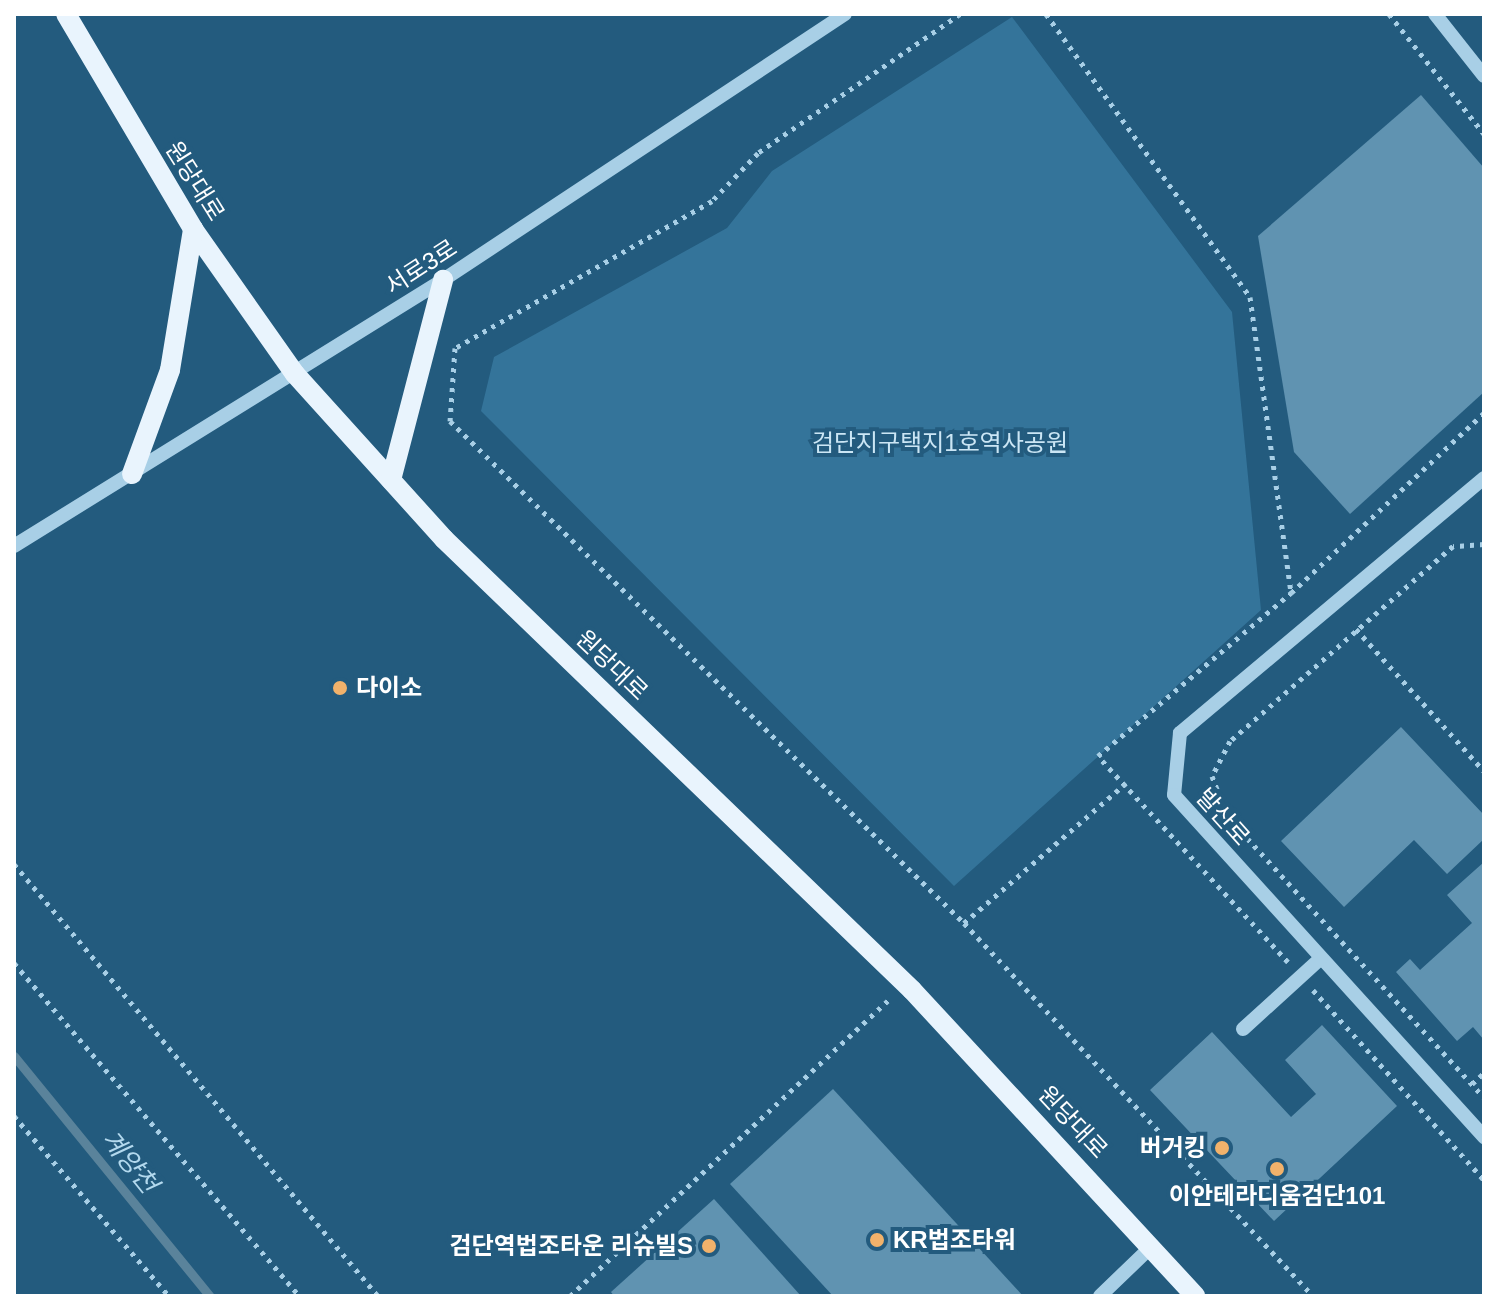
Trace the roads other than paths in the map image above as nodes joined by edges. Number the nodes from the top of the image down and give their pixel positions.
1 (66, 14) edge
2 (845, 14) edge
3 (1435, 14) edge
4 (1484, 76) edge
5 (193, 229) junction
6 (443, 280) junction
7 (295, 374) junction
8 (132, 474) junction
9 (1484, 478) edge
10 (391, 480) junction
11 (14, 546) edge
12 (1321, 958) junction
13 (1243, 1029) dead end
14 (1484, 1137) edge
15 (1151, 1247) junction
16 (1100, 1296) edge
17 (1195, 1296) edge

1 - 5 main road, 원당대로
2 - 6 street, 서로3로
3 - 4 street
5 - 7 main road, 원당대로
5 - 8 main road
6 - 7 street, 서로3로
6 - 10 main road
7 - 8 street, 서로3로
7 - 10 main road, 원당대로
8 - 11 street, 서로3로
9 - 12 street, 발산로
10 - 15 main road, 원당대로
12 - 13 street
12 - 14 street, 발산로
15 - 16 street
15 - 17 main road, 원당대로

